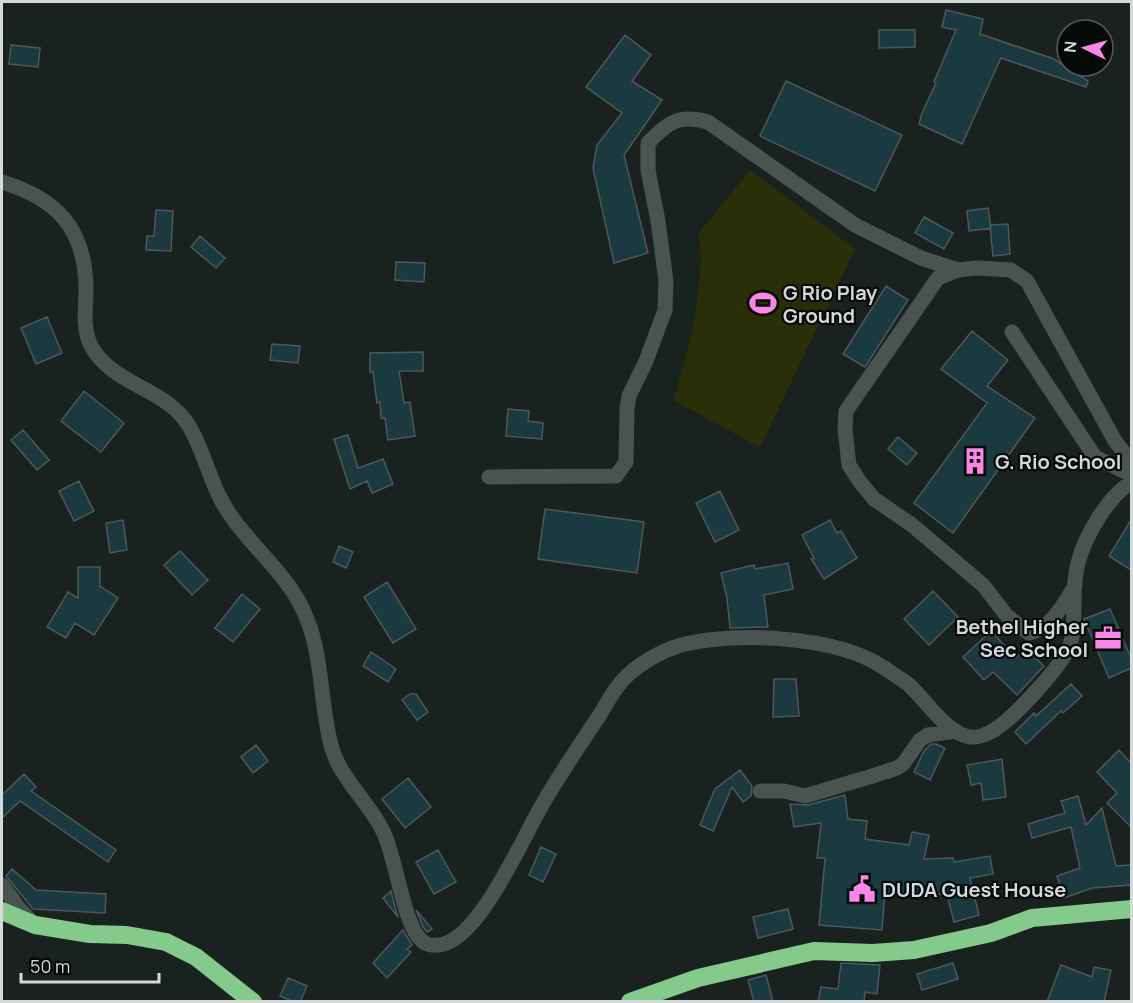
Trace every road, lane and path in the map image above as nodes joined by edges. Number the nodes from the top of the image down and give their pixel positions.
1 (2, 182) edge
2 (958, 270) junction
3 (1012, 332) dead end
4 (1131, 463) edge
5 (1131, 475) edge
6 (489, 477) dead end
7 (1131, 482) edge
8 (1075, 585) junction
9 (956, 731) junction
10 (760, 792) dead end
11 (2, 885) edge
12 (1131, 909) edge
13 (2, 911) edge
14 (35, 925) junction
15 (253, 1002) edge
16 (630, 1002) edge

1 - 9 street
2 - 4 street
2 - 6 street
2 - 8 street
3 - 5 street
7 - 8 street
8 - 9 street
9 - 10 street
11 - 14 street
12 - 16 highway
13 - 14 highway
14 - 15 highway

